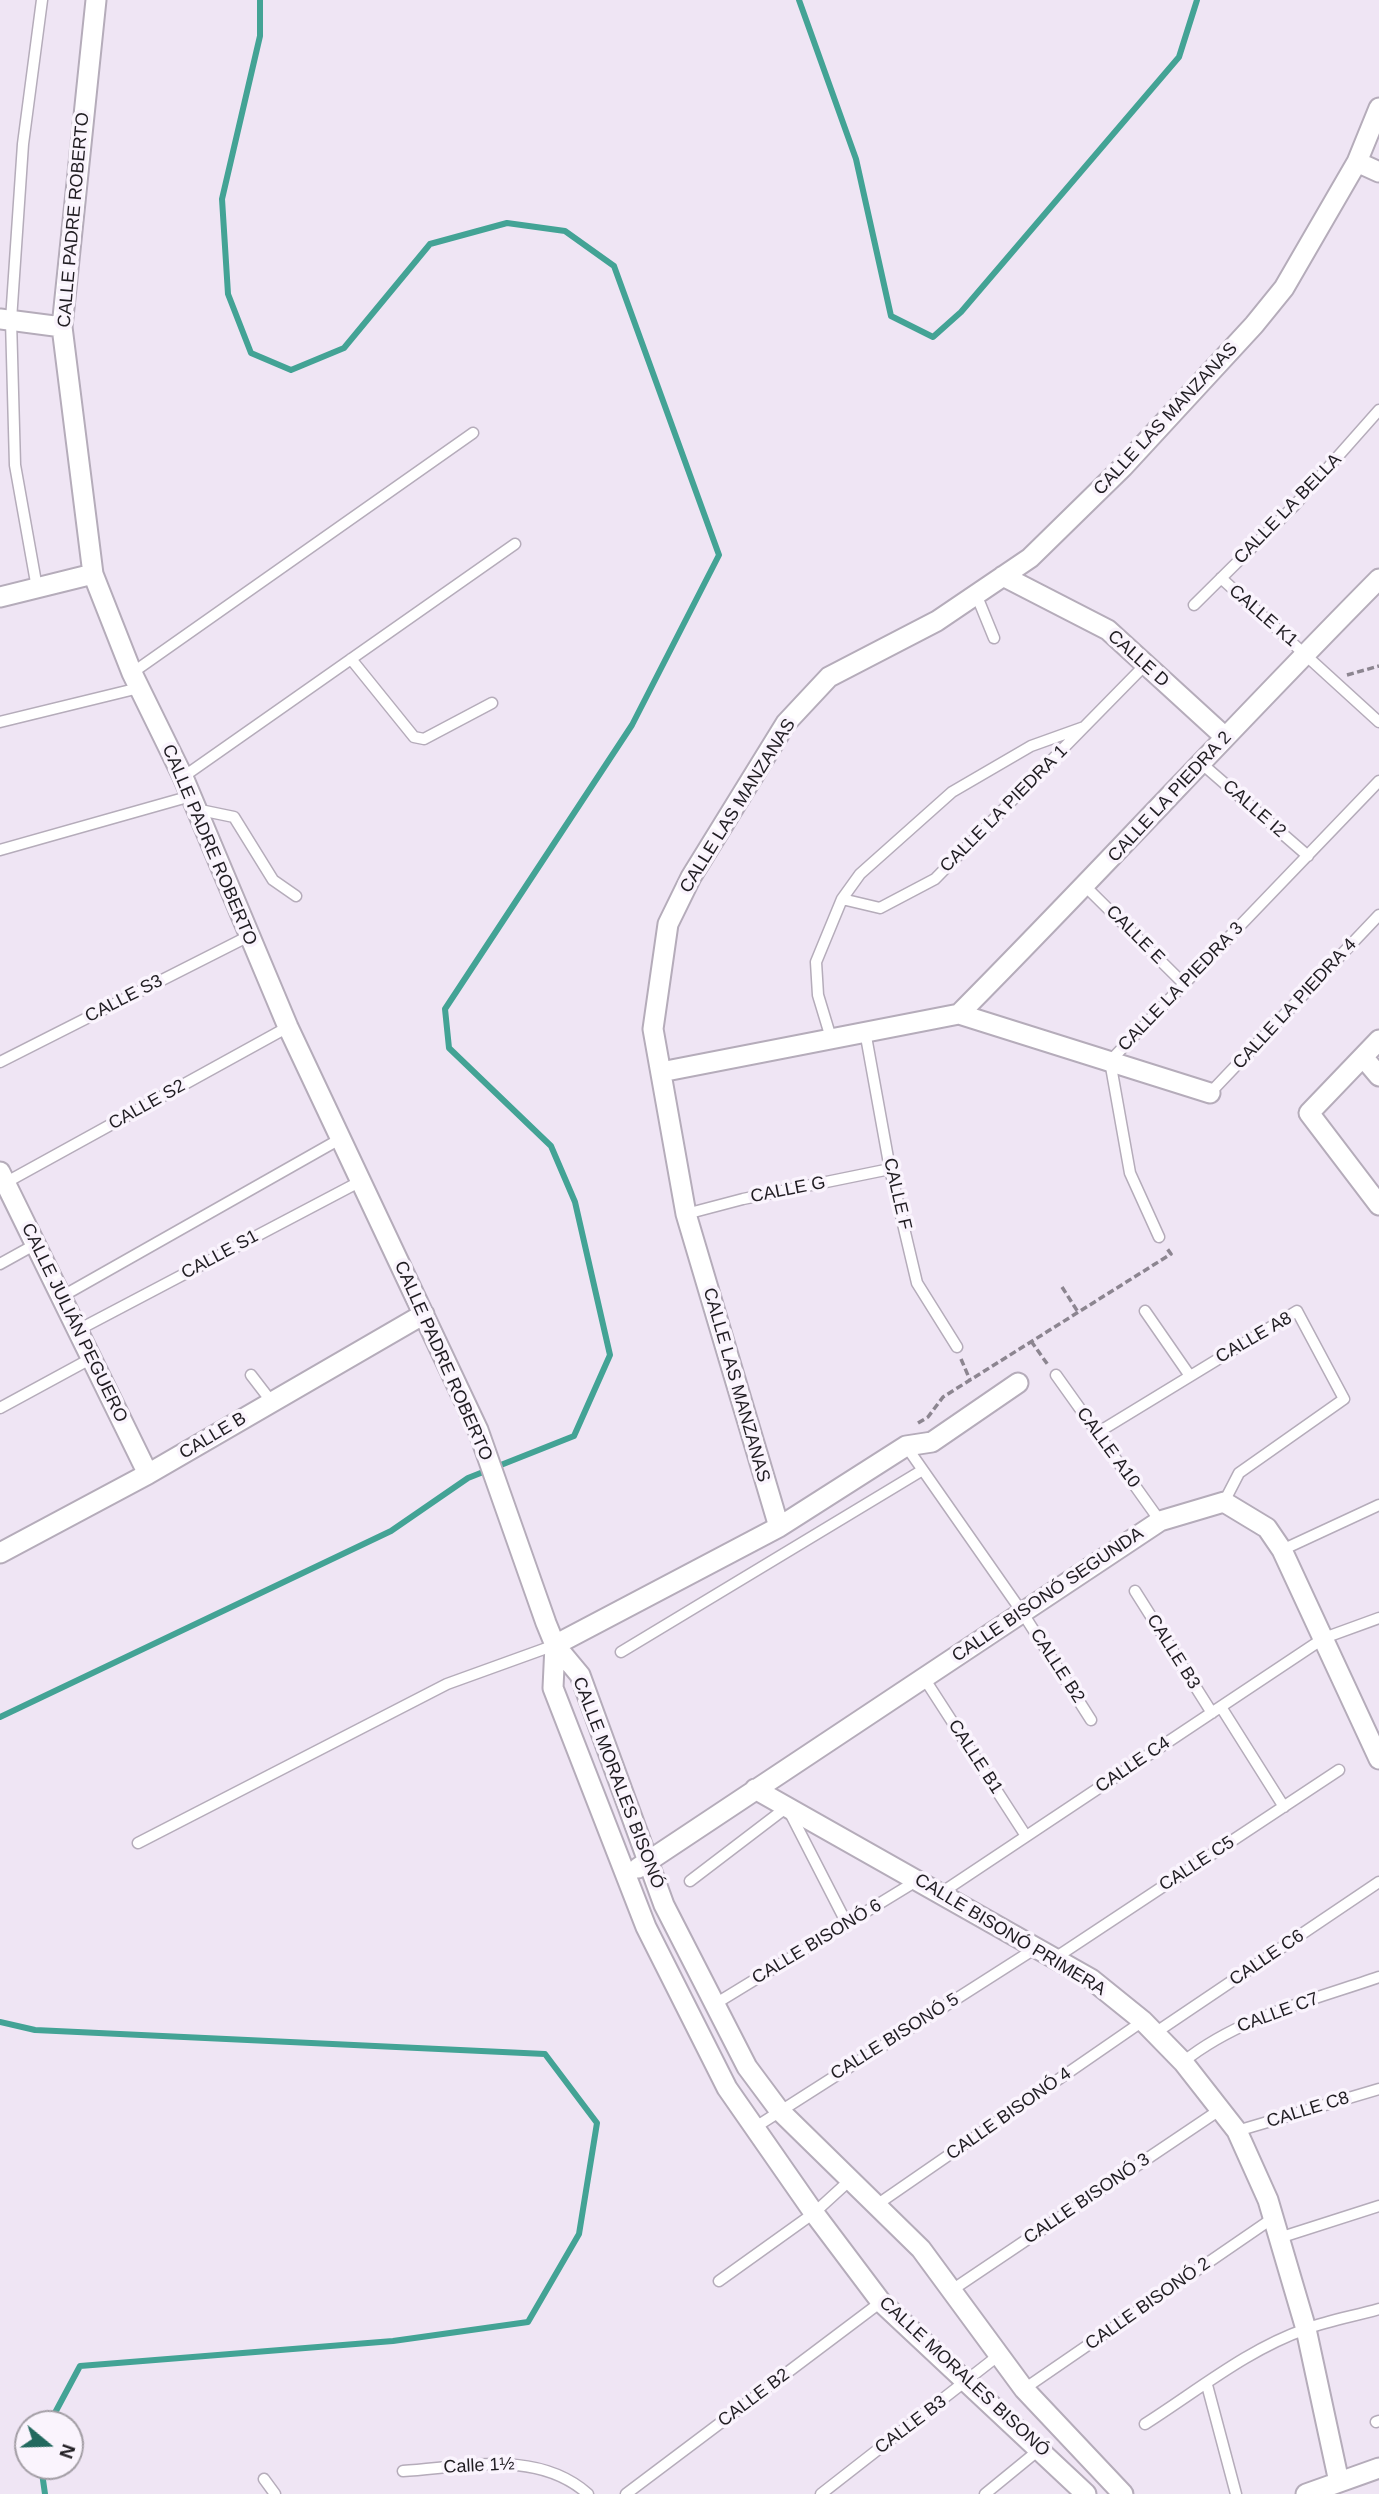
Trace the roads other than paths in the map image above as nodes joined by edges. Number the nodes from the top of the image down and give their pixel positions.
1 (43, 0) edge
2 (96, 0) edge
3 (1379, 108) edge
4 (1357, 162) junction
5 (1379, 173) edge
6 (6, 319) edge
7 (62, 327) junction
8 (1379, 410) edge
9 (473, 433) dead end
10 (515, 544) dead end
11 (93, 574) junction
12 (1003, 576) junction
13 (1221, 578) junction
14 (1379, 579) edge
15 (37, 588) junction
16 (976, 594) junction
17 (0, 597) edge
18 (1194, 605) dead end
19 (994, 638) dead end
20 (1306, 653) junction
21 (351, 659) junction
22 (1145, 665) junction
23 (135, 680) junction
24 (492, 703) dead end
25 (0, 722) edge
26 (1379, 722) edge
27 (1084, 727) junction
28 (1226, 737) junction
29 (1201, 763) junction
30 (183, 777) junction
31 (1379, 781) edge
32 (195, 805) junction
33 (0, 850) edge
34 (1308, 856) junction
35 (1086, 887) junction
36 (296, 895) dead end
37 (842, 900) junction
38 (1379, 915) edge
39 (248, 936) junction
40 (1185, 984) junction
41 (959, 1014) junction
42 (288, 1027) junction
43 (865, 1031) junction
44 (831, 1038) junction
45 (1379, 1040) edge
46 (1363, 1056) junction
47 (1111, 1061) junction
48 (0, 1062) edge
49 (661, 1072) junction
50 (1379, 1076) edge
51 (1210, 1093) joint
52 (340, 1139) junction
53 (891, 1169) junction
54 (3, 1178) edge
55 (361, 1181) junction
56 (1379, 1205) edge
57 (686, 1214) junction
58 (1159, 1237) road end
59 (36, 1244) junction
60 (0, 1264) edge
61 (61, 1297) junction
62 (1145, 1311) dead end
63 (424, 1314) junction
64 (79, 1330) junction
65 (957, 1347) road end
66 (92, 1358) junction
67 (251, 1375) dead end
68 (1056, 1375) road end
69 (1190, 1376) junction
70 (1018, 1383) dead end
71 (271, 1401) junction
72 (0, 1408) edge
73 (1097, 1433) junction
74 (907, 1438) junction
75 (921, 1471) junction
76 (148, 1474) junction
77 (1224, 1502) junction
78 (1379, 1505) edge
79 (1160, 1521) junction
80 (779, 1527) junction
81 (1282, 1550) junction
82 (0, 1553) edge
83 (1135, 1591) dead end
84 (1022, 1612) junction
85 (1379, 1618) edge
86 (1324, 1638) junction
87 (555, 1645) junction
88 (621, 1651) dead end
89 (923, 1678) junction
90 (1216, 1710) junction
91 (1091, 1720) dead end
92 (1378, 1753) edge
93 (1339, 1770) dead end
94 (755, 1789) junction
95 (787, 1807) junction
96 (1284, 1807) junction
97 (1026, 1836) junction
98 (138, 1843) dead end
99 (646, 1862) junction
100 (626, 1877) junction
101 (919, 1880) junction
102 (690, 1881) dead end
103 (1379, 1882) edge
104 (941, 1892) junction
105 (847, 1924) junction
106 (1037, 1948) junction
107 (1054, 1958) junction
108 (1379, 1977) edge
109 (715, 2004) junction
110 (1149, 2027) junction
111 (1184, 2062) junction
112 (1379, 2089) edge
113 (1222, 2109) junction
114 (779, 2110) junction
115 (754, 2128) junction
116 (1237, 2131) junction
117 (849, 2181) junction
118 (875, 2206) junction
119 (1379, 2206) edge
120 (814, 2213) junction
121 (1273, 2218) junction
122 (1279, 2238) junction
123 (719, 2281) dead end
124 (952, 2290) junction
125 (881, 2302) junction
126 (1379, 2309) edge
127 (1306, 2329) junction
128 (999, 2355) junction
129 (967, 2382) junction
130 (1207, 2385) junction
131 (1024, 2389) junction
132 (1145, 2424) dead end
133 (1040, 2449) junction
134 (1379, 2468) edge
135 (403, 2471) dead end
136 (264, 2479) dead end
137 (1339, 2482) junction
138 (275, 2494) edge
139 (588, 2494) edge
140 (626, 2494) edge
141 (821, 2494) edge
142 (985, 2494) edge
143 (1086, 2494) edge
144 (1122, 2494) edge
145 (1236, 2494) edge
146 (1306, 2494) edge

1 - 6 lane
2 - 7 street, CALLE PADRE ROBERTO
3 - 4 street, CALLE LAS MANZANAS
4 - 5 street
4 - 12 street, CALLE LAS MANZANAS
6 - 7 street
6 - 15 lane
7 - 11 street, CALLE PADRE ROBERTO
8 - 13 lane, CALLE LA BELLA
9 - 23 lane
10 - 21 lane
11 - 15 street
11 - 23 street, CALLE PADRE ROBERTO
12 - 16 street, CALLE LAS MANZANAS
12 - 22 street, CALLE D
13 - 18 lane, CALLE LA BELLA
13 - 20 lane, CALLE K1
14 - 20 street, CALLE LA PIEDRA 2
15 - 17 street
16 - 19 lane
16 - 49 street, CALLE LAS MANZANAS
20 - 26 lane, CALLE K1
20 - 28 street, CALLE LA PIEDRA 2
21 - 24 lane
21 - 30 lane
22 - 27 lane, CALLE LA PIEDRA 1
22 - 28 street, CALLE D
23 - 25 lane
23 - 30 street, CALLE PADRE ROBERTO
27 - 37 lane, CALLE LA PIEDRA 1
27 - 37 lane, CALLE LA PIEDRA 1
28 - 29 street, CALLE LA PIEDRA 2
29 - 34 lane, CALLE I2
29 - 35 street, CALLE LA PIEDRA 2
30 - 32 street, CALLE PADRE ROBERTO
31 - 34 lane, CALLE LA PIEDRA 3
32 - 33 lane
32 - 36 lane
32 - 39 street, CALLE PADRE ROBERTO
34 - 40 lane, CALLE LA PIEDRA 3
35 - 40 lane, CALLE E
35 - 41 street, CALLE LA PIEDRA 2
37 - 44 lane, CALLE LA PIEDRA 1
38 - 51 lane, CALLE LA PIEDRA 4
39 - 42 street, CALLE PADRE ROBERTO
39 - 48 lane, CALLE S3
40 - 47 lane, CALLE LA PIEDRA 3
41 - 43 street
41 - 47 street
42 - 52 street, CALLE PADRE ROBERTO
42 - 54 lane, CALLE S2
43 - 44 street
43 - 53 lane, CALLE F
44 - 49 street
45 - 46 street
46 - 50 street
46 - 56 street
47 - 51 street
47 - 58 lane, CALLE LA PIEDRA 3
49 - 57 street, CALLE LAS MANZANAS
52 - 55 street, CALLE PADRE ROBERTO
52 - 61 lane
53 - 57 lane, CALLE G
53 - 65 lane, CALLE F
54 - 59 street, CALLE JULIÁN PEGUERO
55 - 63 street, CALLE PADRE ROBERTO
55 - 64 lane, CALLE S1
57 - 80 street, CALLE LAS MANZANAS
59 - 60 lane
59 - 61 street, CALLE JULIÁN PEGUERO
61 - 64 street, CALLE JULIÁN PEGUERO
62 - 69 lane
63 - 71 street, CALLE B
63 - 87 street, CALLE PADRE ROBERTO
64 - 66 street, CALLE JULIÁN PEGUERO
66 - 72 lane
66 - 76 street, CALLE JULIÁN PEGUERO
67 - 71 lane
68 - 73 lane, CALLE A10
69 - 73 lane, CALLE A8
69 - 77 lane, CALLE A8
70 - 74 street
71 - 76 street, CALLE B
73 - 79 lane, CALLE A10
74 - 75 lane, CALLE B2
74 - 80 street
75 - 84 lane, CALLE B2
75 - 88 lane
76 - 82 street, CALLE B
77 - 79 street, CALLE BISONÓ SEGUNDA
77 - 81 street
78 - 81 lane
79 - 84 street, CALLE BISONÓ SEGUNDA
80 - 87 street
81 - 86 street
83 - 90 lane, CALLE B3
84 - 89 street, CALLE BISONÓ SEGUNDA
84 - 91 lane, CALLE B2
85 - 86 lane, CALLE C4
86 - 90 lane, CALLE C4
86 - 92 street
87 - 98 lane
87 - 99 street, CALLE MORALES BISONÓ
87 - 100 street, CALLE MORALES BISONÓ
89 - 94 street, CALLE BISONÓ SEGUNDA
89 - 97 lane, CALLE B1
90 - 96 lane, CALLE B3
90 - 97 lane, CALLE C4
93 - 96 lane, CALLE C5
94 - 95 street, CALLE BISONÓ PRIMERA
94 - 99 street, CALLE BISONÓ SEGUNDA
95 - 101 street, CALLE BISONÓ PRIMERA
95 - 102 lane
95 - 105 lane
96 - 107 lane, CALLE C5
97 - 104 lane, CALLE C4
99 - 100 street, CALLE BISONÓ SEGUNDA
99 - 109 street, CALLE MORALES BISONÓ
100 - 115 street, CALLE MORALES BISONÓ
101 - 104 street, CALLE BISONÓ PRIMERA
101 - 105 lane, CALLE BISONÓ 6
103 - 110 lane, CALLE C6
104 - 106 street, CALLE BISONÓ PRIMERA
105 - 109 lane, CALLE BISONÓ 6
106 - 107 street, CALLE BISONÓ PRIMERA
106 - 114 lane, CALLE BISONÓ 5
107 - 110 street, CALLE BISONÓ PRIMERA
108 - 111 lane, CALLE C7
109 - 114 street, CALLE MORALES BISONÓ
110 - 111 street, CALLE BISONÓ PRIMERA
110 - 118 lane, CALLE BISONÓ 4
111 - 113 street, CALLE BISONÓ PRIMERA
112 - 116 lane, CALLE C8
113 - 116 street, CALLE BISONÓ PRIMERA
113 - 124 lane, CALLE BISONÓ 3
114 - 115 lane, CALLE BISONÓ 5
114 - 117 street, CALLE MORALES BISONÓ
115 - 120 street, CALLE MORALES BISONÓ
116 - 121 street, CALLE BISONÓ PRIMERA
117 - 118 street, CALLE MORALES BISONÓ
117 - 120 lane
118 - 124 street, CALLE MORALES BISONÓ
119 - 122 lane
120 - 123 lane
120 - 125 street, CALLE MORALES BISONÓ
121 - 122 street, CALLE BISONÓ PRIMERA
121 - 131 lane, CALLE BISONÓ 2
122 - 127 street, CALLE BISONÓ PRIMERA
124 - 128 street, CALLE MORALES BISONÓ
125 - 129 street, CALLE MORALES BISONÓ
125 - 140 lane, CALLE B2
126 - 127 lane
127 - 130 lane
127 - 137 street, CALLE BISONÓ PRIMERA
128 - 129 lane, CALLE B3
128 - 131 street, CALLE MORALES BISONÓ
129 - 133 street, CALLE MORALES BISONÓ
129 - 141 lane, CALLE B3
130 - 132 lane
130 - 145 lane
131 - 144 street, CALLE MORALES BISONÓ
133 - 142 lane
133 - 143 street, CALLE MORALES BISONÓ
134 - 137 street
135 - 139 lane, Calle 1½
136 - 138 lane
137 - 146 street

